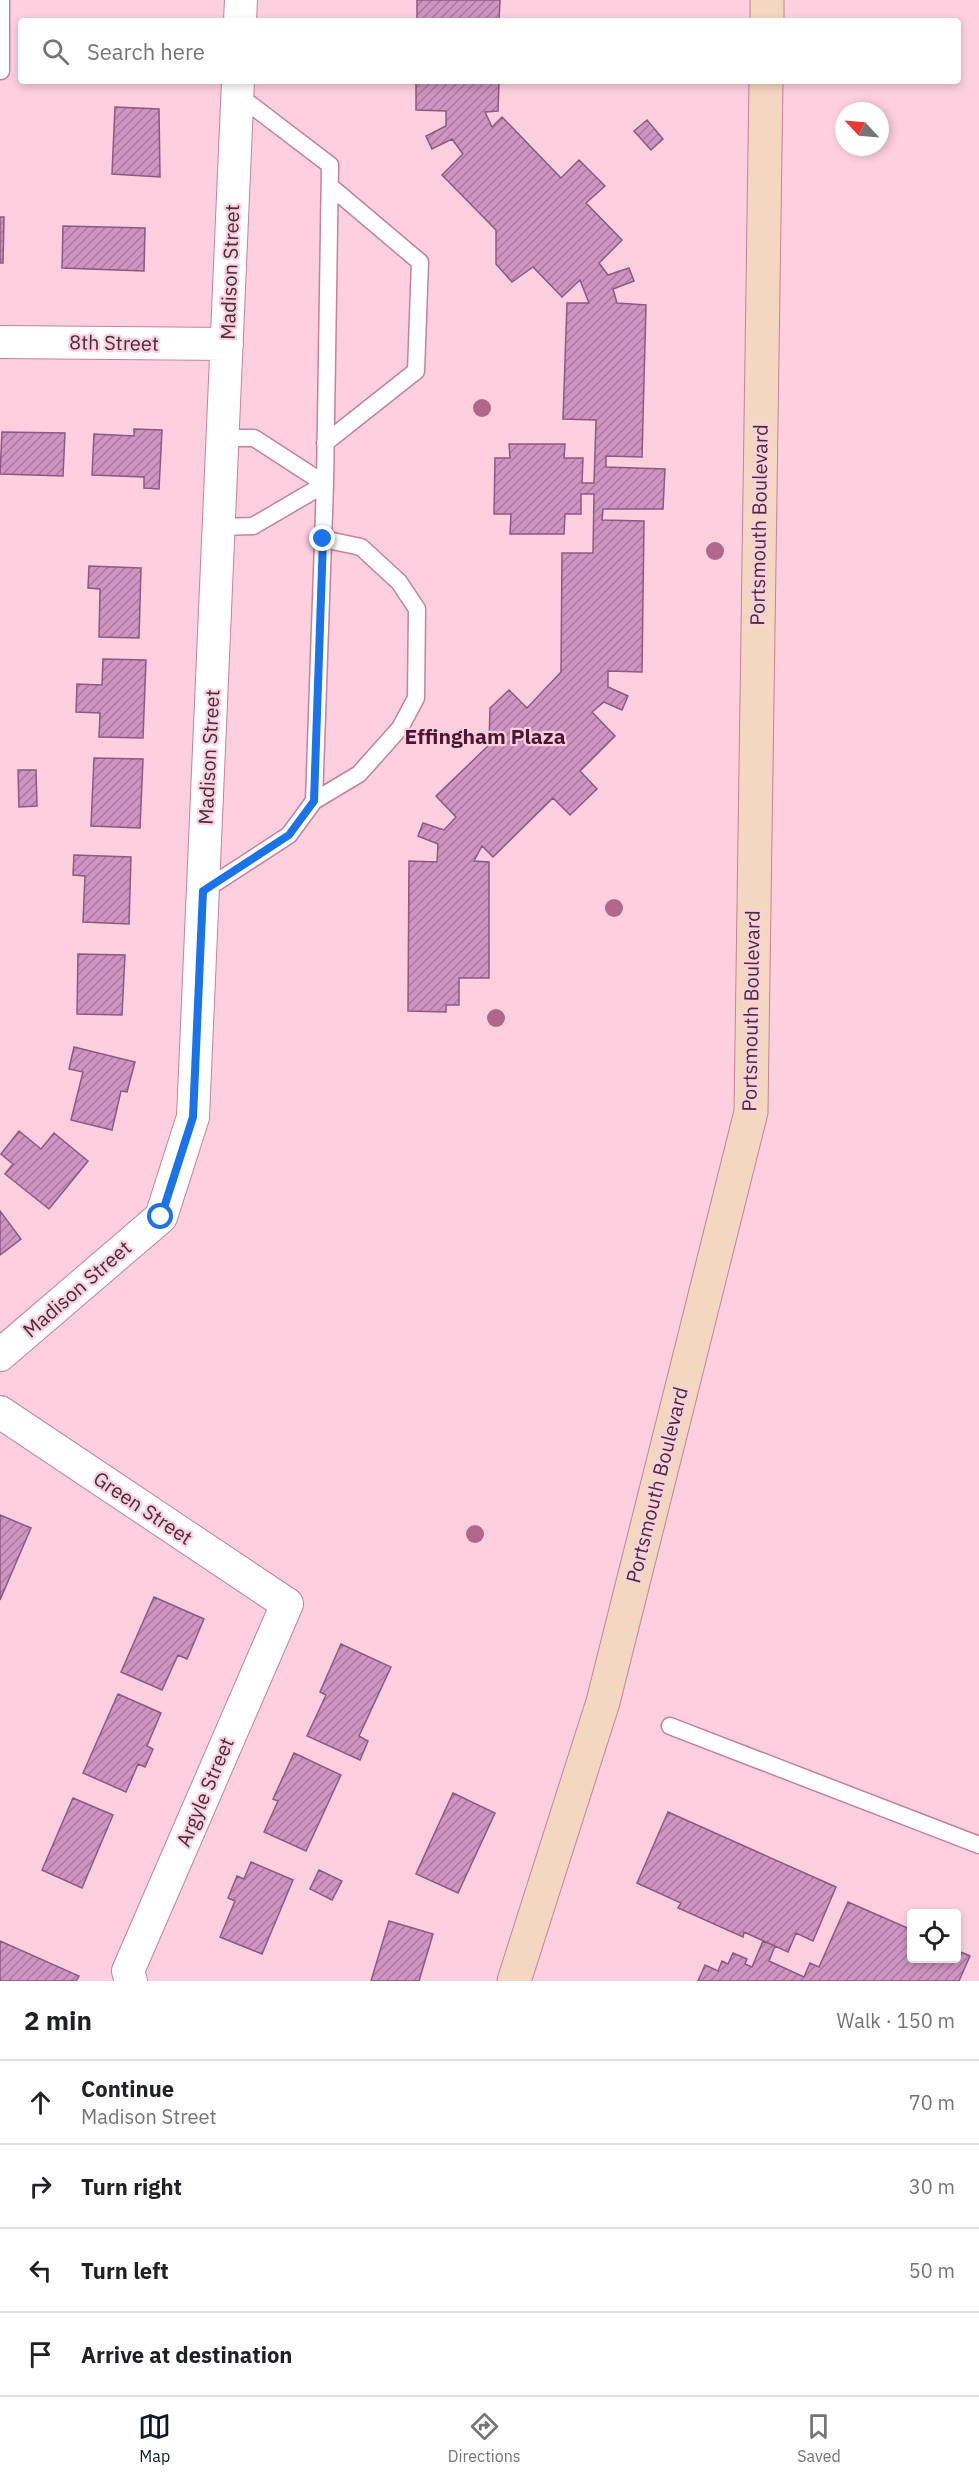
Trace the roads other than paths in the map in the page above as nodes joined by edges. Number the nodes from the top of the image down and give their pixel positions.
1 (1, 0) edge
2 (241, 0) edge
3 (767, 0) edge
4 (240, 18) edge
5 (767, 18) edge
6 (1, 71) edge
7 (766, 84) edge
8 (238, 88) edge
9 (330, 186) junction
10 (0, 342) edge
11 (227, 344) junction
12 (223, 438) junction
13 (326, 443) junction
14 (325, 484) junction
15 (219, 527) junction
16 (323, 539) junction
17 (314, 801) junction
18 (203, 891) junction
19 (0, 1355) edge
20 (0, 1412) edge
21 (287, 1604) joint
22 (670, 1726) dead end
23 (979, 1845) edge
24 (132, 1981) edge
25 (514, 1981) edge

1 - 6 lane
2 - 4 street
3 - 5 main road
7 - 25 main road, Portsmouth Boulevard
8 - 9 lane
8 - 11 street, Madison Street
9 - 13 lane
9 - 13 lane
10 - 11 street, 8th Street
11 - 12 street, Madison Street
12 - 14 lane
12 - 15 street, Madison Street
13 - 14 lane
14 - 15 lane
14 - 16 lane
15 - 18 street, Madison Street
16 - 17 lane
16 - 17 lane
17 - 18 lane
18 - 19 street, Madison Street
20 - 21 street, Green Street
21 - 24 street, Argyle Street
22 - 23 lane

